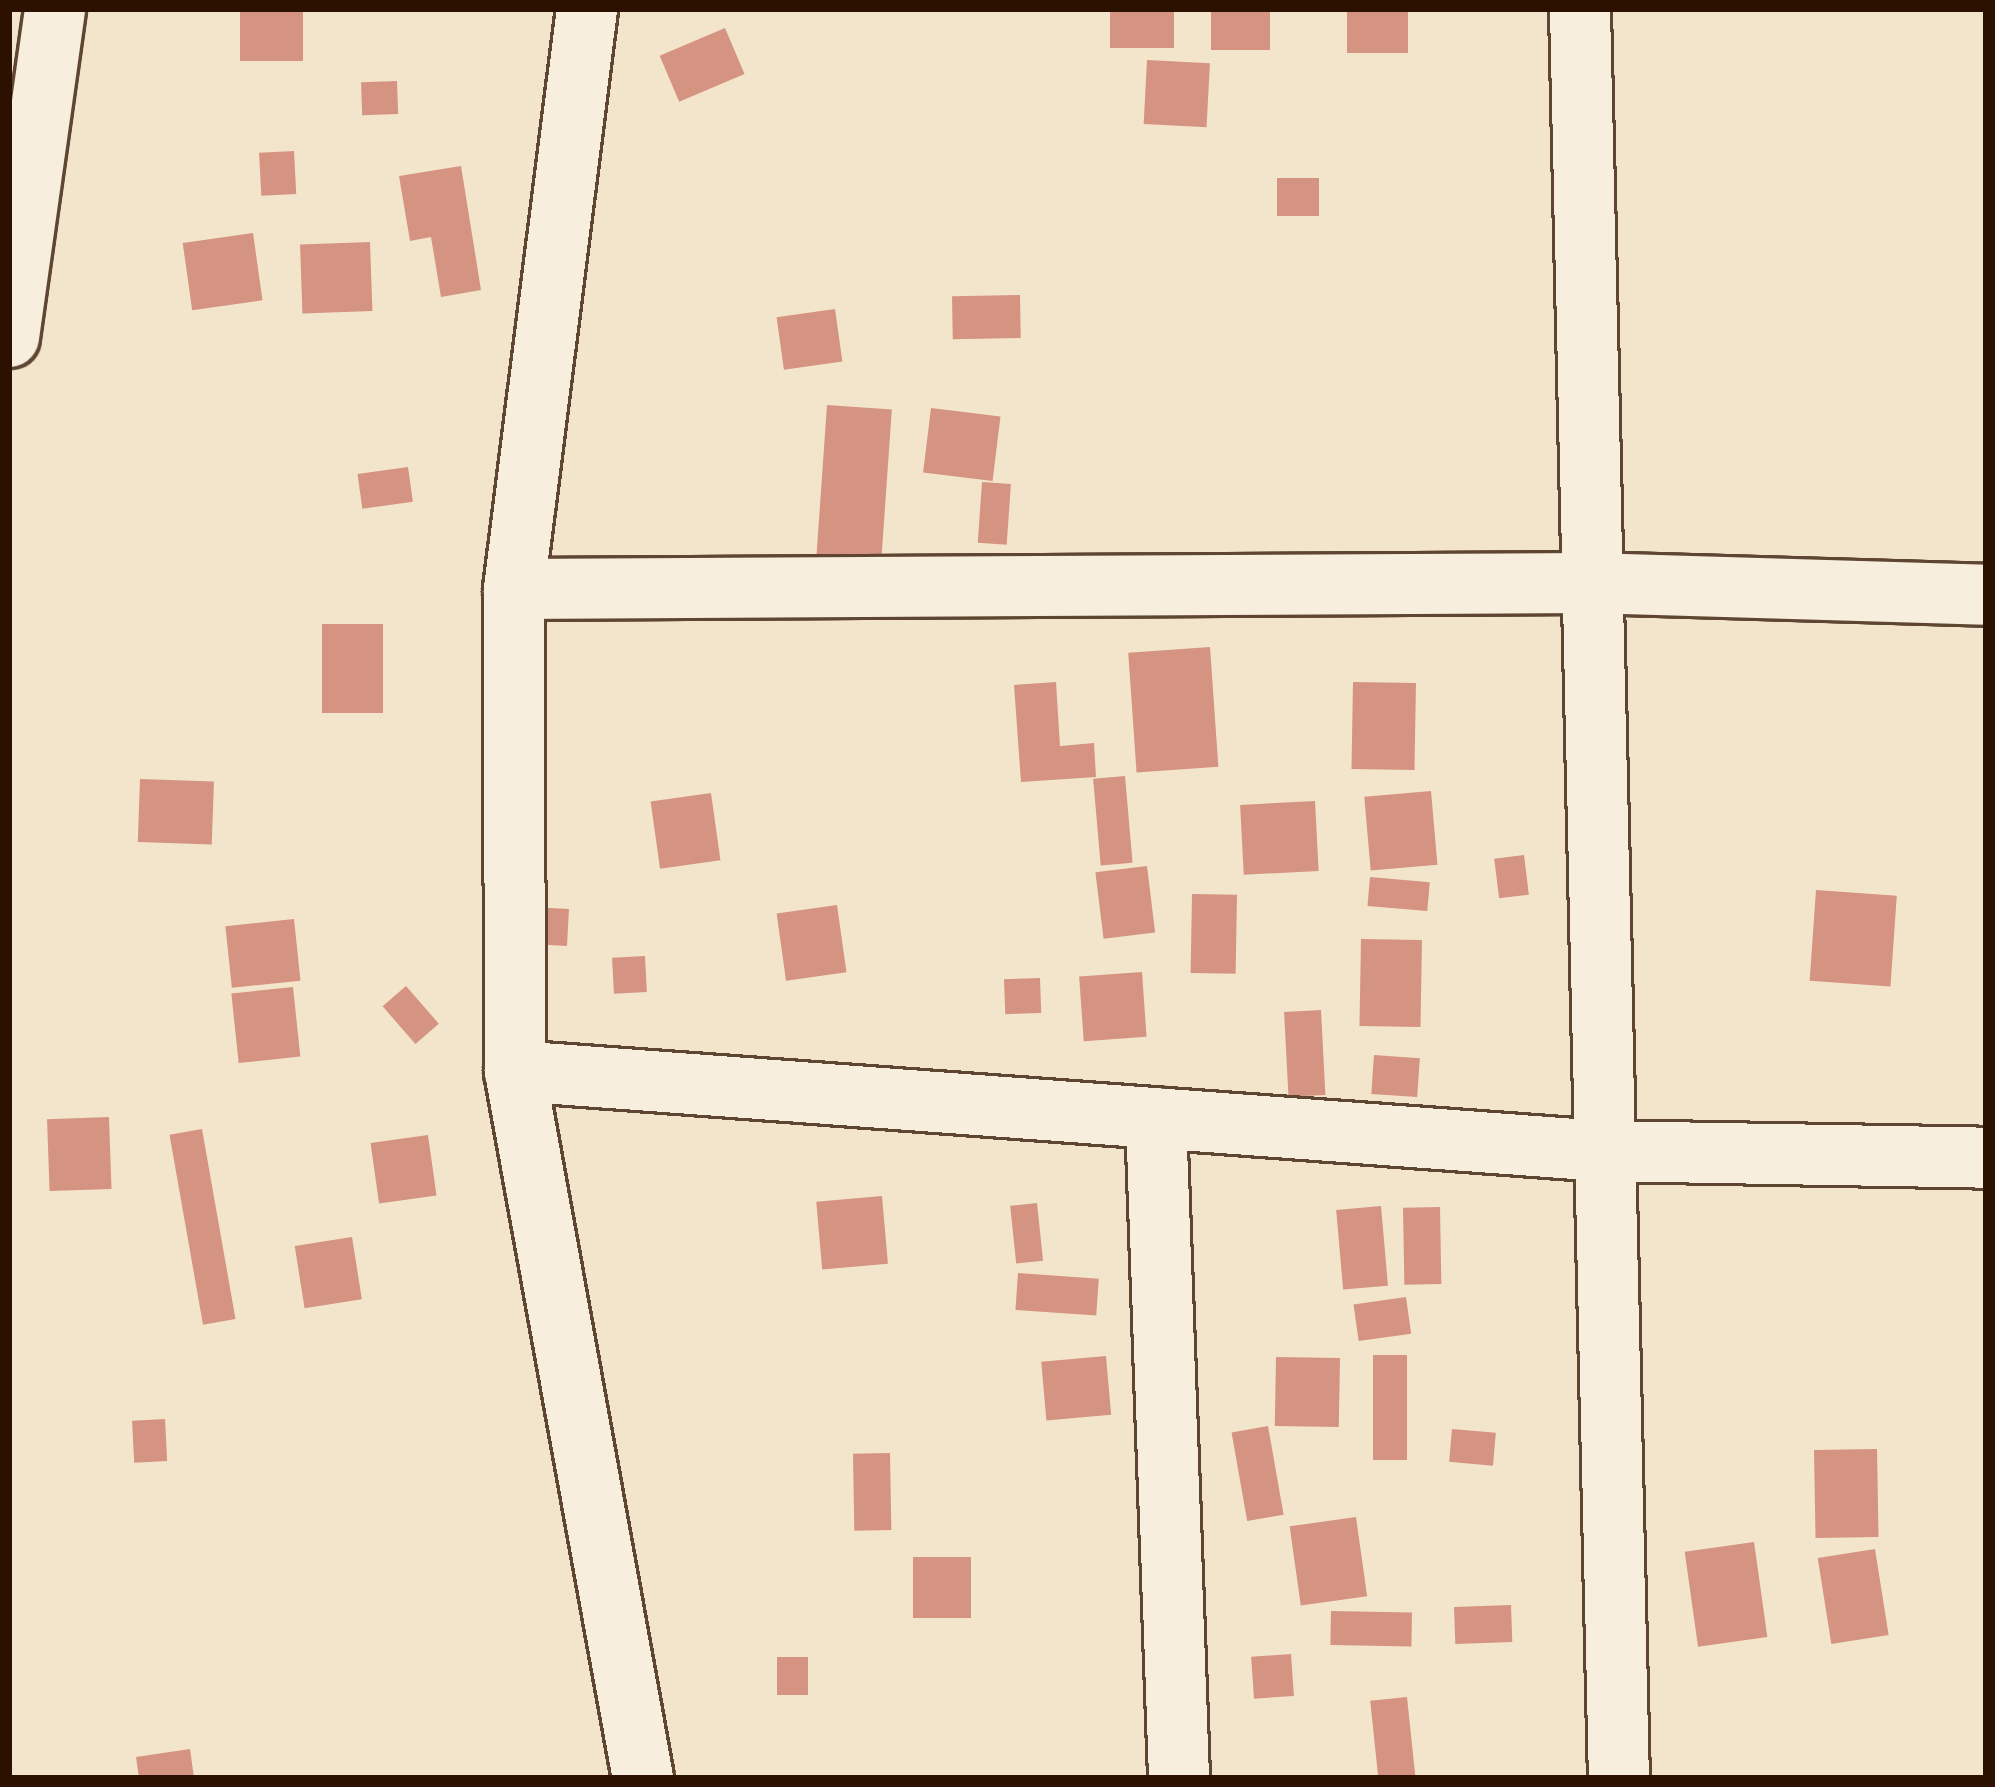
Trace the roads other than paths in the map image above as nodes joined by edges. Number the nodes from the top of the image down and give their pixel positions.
1 (55, 9) edge
2 (587, 9) edge
3 (1580, 9) edge
4 (9, 337) edge
5 (1590, 583) junction
6 (514, 589) junction
7 (1986, 595) edge
8 (515, 1071) junction
9 (1156, 1118) junction
10 (1603, 1151) junction
11 (1986, 1158) edge
12 (643, 1778) edge
13 (1179, 1778) edge
14 (1619, 1778) edge

1 - 4 street
2 - 6 street
3 - 5 street
5 - 6 street
5 - 7 street
5 - 10 street
6 - 8 street
8 - 9 street
8 - 12 street
9 - 10 street
9 - 13 street
10 - 11 street
10 - 14 street

